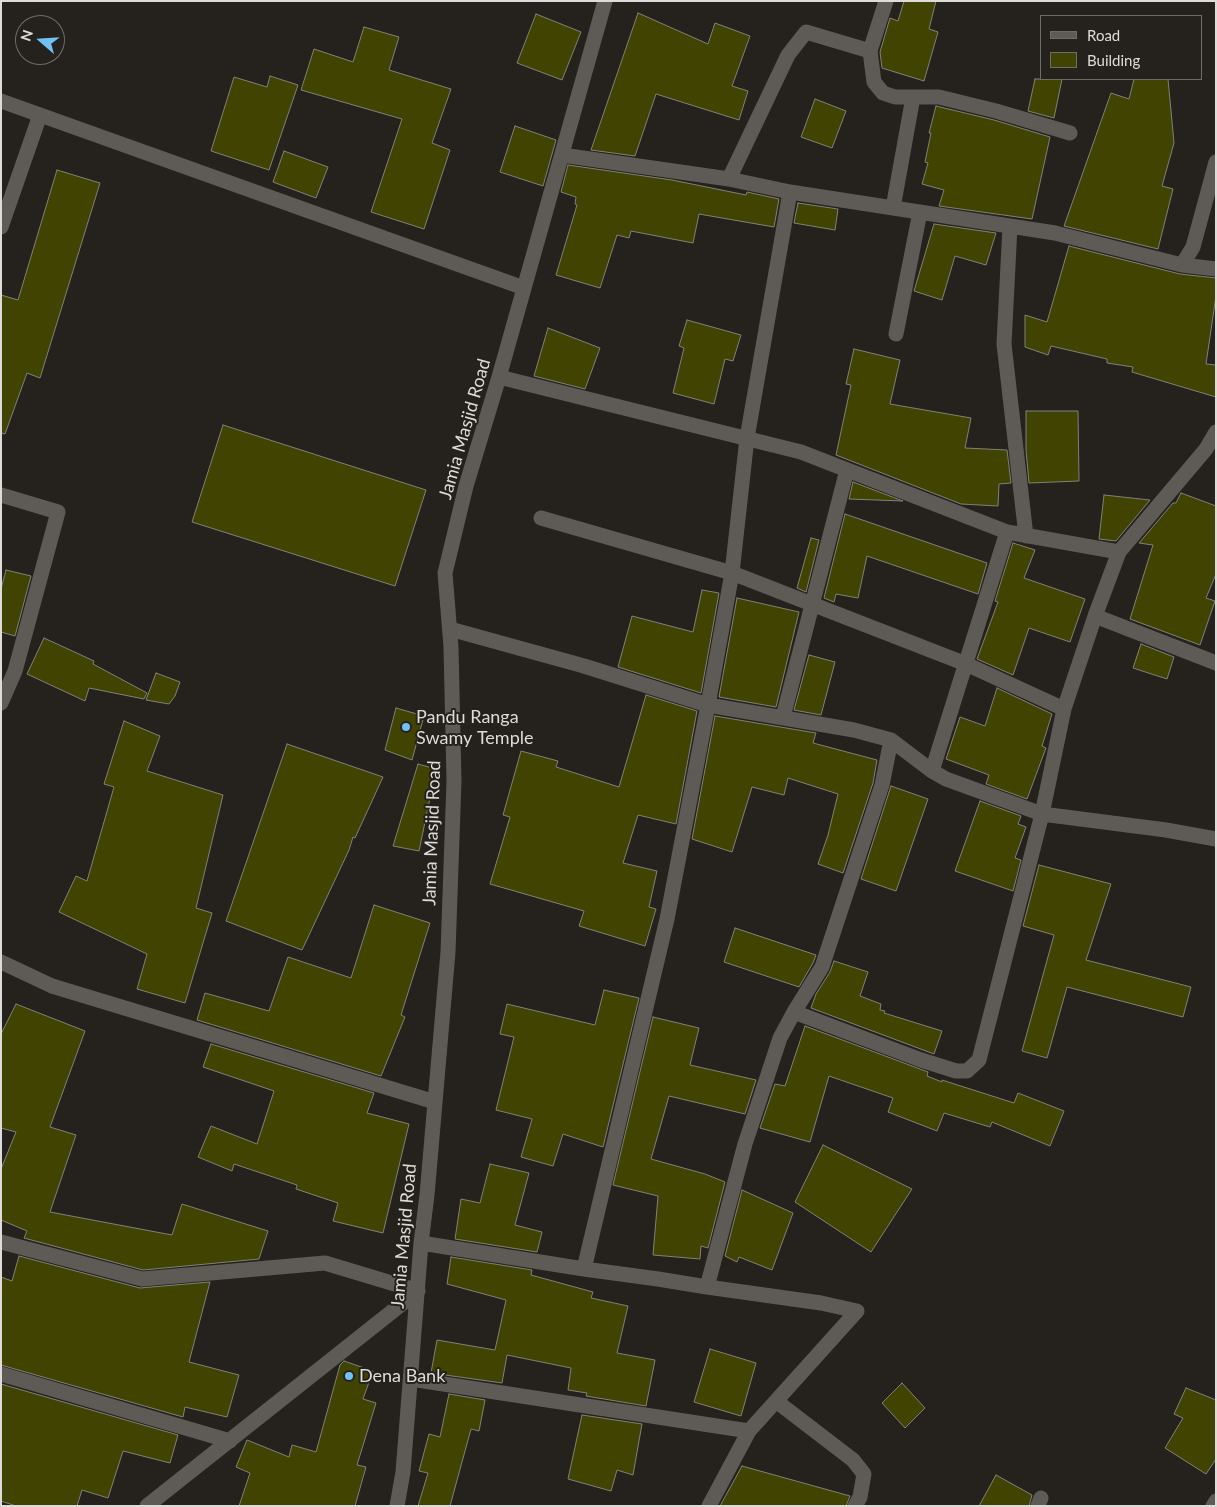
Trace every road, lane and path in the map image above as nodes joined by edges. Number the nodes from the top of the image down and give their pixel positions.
1 (605, 1) edge
2 (886, 1) edge
3 (870, 51) junction
4 (913, 97) junction
5 (1, 101) edge
6 (40, 115) junction
7 (1070, 133) dead end
8 (562, 155) junction
9 (1216, 162) edge
10 (729, 179) junction
11 (790, 192) junction
12 (894, 208) junction
13 (920, 212) junction
14 (1010, 226) junction
15 (1, 227) edge
16 (1182, 266) junction
17 (1216, 269) edge
18 (524, 288) junction
19 (896, 334) dead end
20 (499, 377) junction
21 (1216, 432) edge
22 (747, 438) junction
23 (847, 470) junction
24 (1, 495) edge
25 (540, 518) dead end
26 (1007, 532) junction
27 (1026, 536) junction
28 (1119, 552) junction
29 (732, 572) junction
30 (812, 604) junction
31 (1095, 616) junction
32 (450, 629) junction
33 (1216, 663) edge
34 (966, 664) junction
35 (8, 668) edge
36 (1, 702) edge
37 (708, 705) junction
38 (1064, 709) junction
39 (782, 718) junction
40 (891, 740) junction
41 (932, 771) junction
42 (1042, 814) junction
43 (1216, 839) edge
44 (1, 963) edge
45 (794, 1012) junction
46 (435, 1102) junction
47 (1, 1242) edge
48 (421, 1244) junction
49 (584, 1269) junction
50 (707, 1287) junction
51 (418, 1290) junction
52 (1, 1374) edge
53 (411, 1379) junction
54 (776, 1401) junction
55 (749, 1431) junction
56 (230, 1441) junction
57 (1216, 1501) edge
58 (147, 1506) edge
59 (397, 1506) edge
60 (709, 1506) edge
61 (855, 1506) edge
62 (1213, 1506) edge

1 - 8 street, Jamia Masjid Road
2 - 3 street
3 - 4 street
3 - 10 street
4 - 7 street
4 - 12 street
5 - 6 street
6 - 15 street
6 - 18 street
8 - 10 street
8 - 18 street, Jamia Masjid Road
9 - 16 street
10 - 11 street
11 - 12 street
11 - 22 street
12 - 13 street
13 - 14 street
13 - 19 street
14 - 16 street
14 - 27 street
16 - 17 street
18 - 20 street, Jamia Masjid Road
20 - 22 street
20 - 32 street, Jamia Masjid Road
21 - 28 street
22 - 23 street
22 - 29 street
23 - 26 street
23 - 30 street
24 - 35 street
25 - 29 street
26 - 27 street
26 - 34 street
27 - 28 street
28 - 31 street
29 - 30 street
29 - 37 street
30 - 34 street
30 - 39 street
31 - 33 street
31 - 38 street
32 - 37 street
32 - 46 street, Jamia Masjid Road
34 - 38 street
34 - 41 street
35 - 36 street
37 - 39 street
37 - 49 street
38 - 42 street
39 - 40 street
40 - 41 street
40 - 45 street
41 - 42 street
42 - 43 street
42 - 45 street
44 - 46 street
45 - 50 street
46 - 48 street, Jamia Masjid Road
47 - 51 street
48 - 49 street
48 - 51 street, Jamia Masjid Road
49 - 50 street
50 - 54 street
51 - 53 street, Jamia Masjid Road
51 - 56 street
52 - 56 street
53 - 55 street
53 - 59 street, Jamia Masjid Road
54 - 55 street
54 - 61 street
55 - 60 street
56 - 58 street
57 - 62 street

